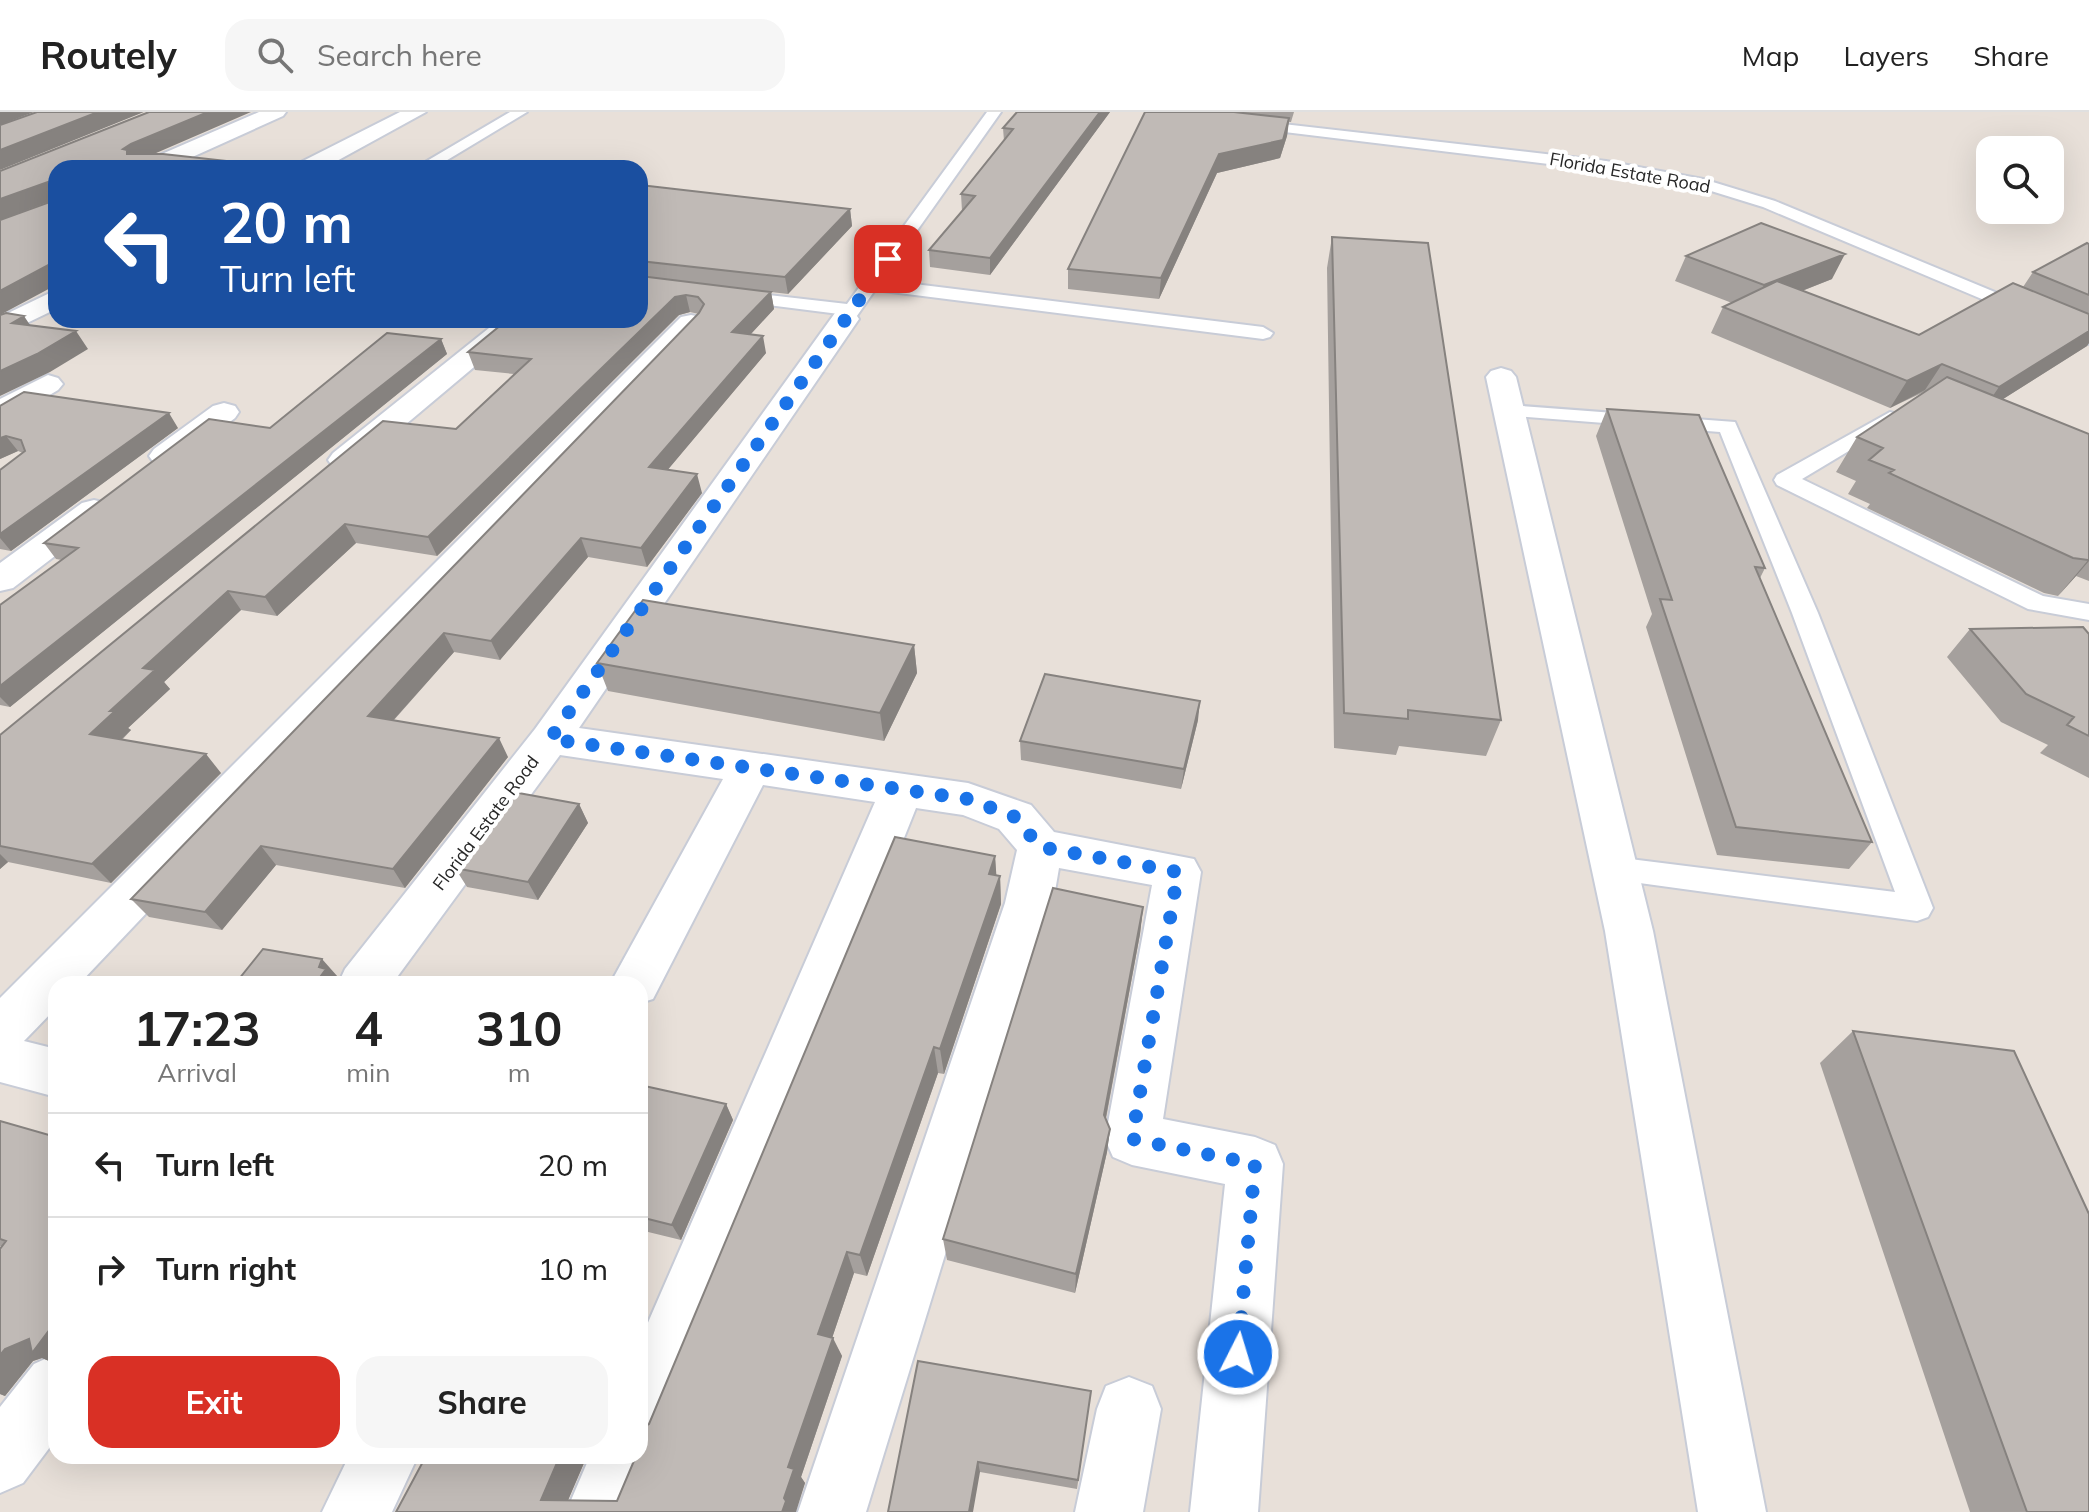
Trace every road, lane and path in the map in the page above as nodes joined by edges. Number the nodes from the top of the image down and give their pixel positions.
1 (276, 112) edge
2 (416, 112) edge
3 (520, 112) edge
4 (994, 112) edge
5 (1231, 122) edge
6 (167, 160) edge
7 (323, 160) edge
8 (437, 160) edge
9 (871, 284) junction
10 (48, 302) edge
11 (703, 308) joint
12 (848, 314) junction
13 (0, 328) edge
14 (506, 328) edge
15 (1263, 333) dead end
16 (2089, 338) edge
17 (48, 384) dead end
18 (1505, 394) joint
19 (1911, 406) edge
20 (0, 412) edge
21 (224, 412) dead end
22 (323, 476) edge
23 (0, 580) edge
24 (2089, 612) edge
25 (550, 739) junction
26 (750, 768) junction
27 (902, 789) junction
28 (1040, 847) junction
29 (1614, 869) junction
30 (54, 976) edge
31 (369, 976) edge
32 (639, 976) edge
33 (48, 983) edge
34 (0, 1032) edge
35 (0, 1059) edge
36 (48, 1071) edge
37 (48, 1397) edge
38 (648, 1397) edge
39 (1129, 1409) dead end
40 (0, 1460) edge
41 (381, 1464) edge
42 (620, 1464) edge
43 (356, 1512) edge
44 (600, 1512) edge
45 (832, 1512) edge
46 (1109, 1512) edge
47 (1224, 1512) edge
48 (1732, 1512) edge

1 - 6 street
2 - 7 street
3 - 8 lane
4 - 9 lane, Florida Estate Road
5 - 16 lane, Florida Estate Road
9 - 12 lane, Florida Estate Road
9 - 15 lane
10 - 13 street
11 - 12 lane
11 - 30 street
12 - 25 street, Florida Estate Road
14 - 22 street
17 - 20 street
18 - 29 street
18 - 29 lane
19 - 24 lane
21 - 23 street
25 - 26 street
25 - 31 street, Florida Estate Road
26 - 27 street
26 - 32 street
27 - 28 street
27 - 38 street
28 - 45 street
28 - 47 street
29 - 48 street
33 - 34 street
35 - 36 street
37 - 40 street
39 - 46 street
41 - 43 street
42 - 44 street

